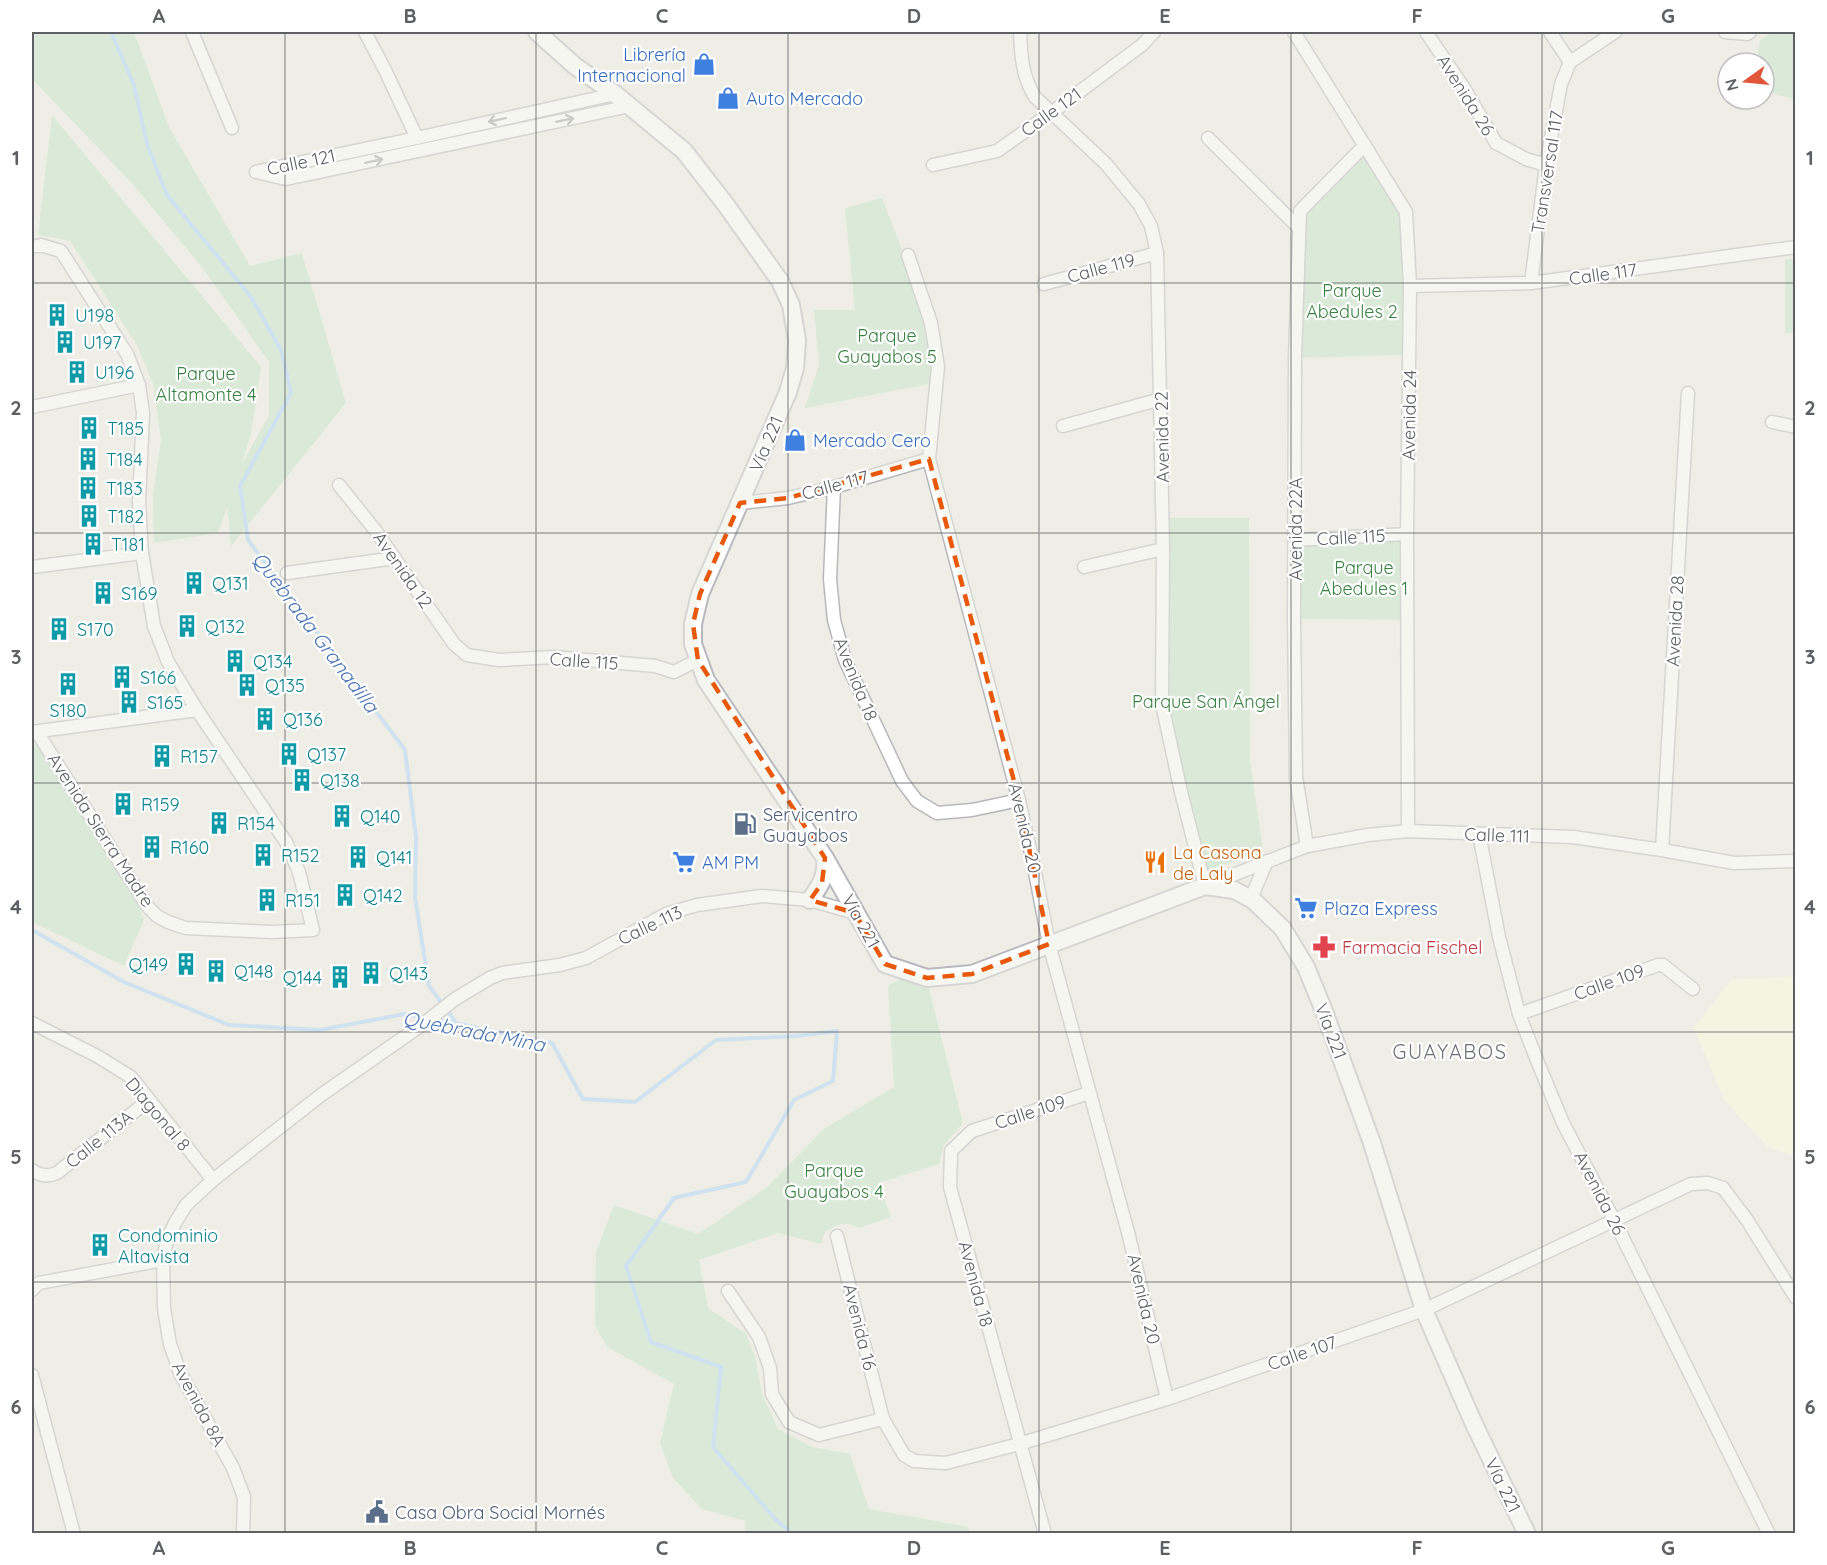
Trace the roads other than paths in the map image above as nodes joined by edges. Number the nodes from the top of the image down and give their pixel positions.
1 (192, 32) edge
2 (365, 32) edge
3 (537, 32) edge
4 (1020, 32) edge
5 (1154, 32) edge
6 (1294, 32) edge
7 (1426, 32) edge
8 (1550, 32) edge
9 (1615, 32) edge
10 (1725, 32) edge
11 (1750, 32) edge
12 (1570, 62) junction
13 (615, 94) junction
14 (630, 105) junction
15 (1051, 113) junction
16 (232, 128) dead end
17 (417, 138) junction
18 (1208, 138) dead end
19 (1365, 146) junction
20 (933, 165) dead end
21 (1545, 165) junction
22 (1299, 228) junction
23 (32, 248) edge
24 (1796, 248) edge
25 (1157, 253) junction
26 (908, 255) dead end
27 (1531, 283) junction
28 (1044, 284) dead end
29 (1410, 286) junction
30 (139, 385) junction
31 (1688, 393) dead end
32 (1161, 399) junction
33 (32, 407) edge
34 (1772, 422) dead end
35 (1063, 426) dead end
36 (1796, 427) edge
37 (929, 459) junction
38 (339, 485) dead end
39 (834, 487) junction
40 (740, 503) junction
41 (1407, 534) junction
42 (1295, 540) junction
43 (1163, 549) junction
44 (142, 553) junction
45 (395, 558) junction
46 (32, 567) edge
47 (1084, 567) dead end
48 (287, 573) dead end
49 (467, 655) joint
50 (698, 660) junction
51 (197, 710) junction
52 (34, 732) edge
53 (1019, 800) junction
54 (1408, 831) junction
55 (1479, 834) junction
56 (1307, 846) junction
57 (1662, 850) junction
58 (825, 858) junction
59 (1267, 861) junction
60 (1796, 861) edge
61 (1205, 886) junction
62 (1251, 898) junction
63 (810, 900) junction
64 (855, 913) junction
65 (1049, 944) junction
66 (1693, 989) dead end
67 (1520, 1014) junction
68 (32, 1023) edge
69 (1089, 1094) junction
70 (148, 1100) junction
71 (972, 1131) joint
72 (32, 1170) edge
73 (213, 1180) junction
74 (1614, 1220) junction
75 (837, 1236) dead end
76 (163, 1260) junction
77 (32, 1290) edge
78 (728, 1291) dead end
79 (1796, 1298) edge
80 (1424, 1310) junction
81 (32, 1375) edge
82 (1167, 1400) junction
83 (883, 1419) junction
84 (1019, 1444) junction
85 (74, 1533) edge
86 (243, 1533) edge
87 (1045, 1533) edge
88 (1527, 1533) edge
89 (1769, 1533) edge

1 - 16 street
2 - 17 street
3 - 13 main road, Vía 221
4 - 15 street, Avenida 22
5 - 15 street, Calle 121
6 - 19 street, Avenida 24
7 - 21 street, Avenida 26
8 - 12 street
9 - 12 street
10 - 11 street
12 - 21 street, Transversal 117
13 - 14 main road, Vía 221
13 -> 17 street, Calle 121
17 -> 14 street, Calle 121
14 - 40 main road, Vía 221
15 - 20 street, Calle 121
15 - 25 street, Avenida 22
18 - 22 street
19 - 22 street, Avenida 22A
19 - 29 street, Avenida 24
21 - 27 street, Transversal 117
22 - 42 street, Avenida 22A
23 - 30 street
24 - 27 street, Calle 117
25 - 28 street, Calle 119
25 - 32 street, Avenida 22
26 - 37 street, Avenida 20
27 - 29 street, Calle 117
29 - 41 street, Avenida 24
30 - 33 street
30 - 44 street
31 - 57 street, Avenida 28
32 - 35 street
32 - 43 street, Avenida 22
34 - 36 street
37 - 39 street, Calle 117
37 - 53 street, Avenida 20
38 - 45 street, Avenida 12
39 - 40 street, Calle 117
39 - 53 street, Avenida 18
40 - 50 main road, Vía 221
41 - 42 street, Calle 115
41 - 54 street, Avenida 24
42 - 56 street, Avenida 22A
43 - 47 street
43 - 61 street, Avenida 22
44 - 46 street
44 - 51 street
45 - 48 street
45 - 49 street, Avenida 12
49 - 50 street, Calle 115
50 - 58 main road, Vía 221
51 - 52 street
51 - 52 street, Avenida Sierra Madre
53 - 65 street, Avenida 20
54 - 55 street, Calle 111
54 - 56 street, Calle 111
55 - 57 street, Calle 111
55 - 67 street, Avenida 26
56 - 59 street, Calle 111
57 - 60 street, Calle 111
58 - 63 main road
58 - 64 main road, Vía 221
59 - 61 street, Calle 111
59 - 62 street
61 - 62 main road, Vía 221
61 - 65 main road, Vía 221
62 - 80 main road, Vía 221
63 - 64 street, Calle 113
63 - 73 street, Calle 113
64 - 65 main road, Vía 221
65 - 69 street, Avenida 20
66 - 67 street, Calle 109
67 - 74 street, Avenida 26
68 - 70 street, Diagonal 8
69 - 71 street, Calle 109
69 - 82 street, Avenida 20
70 - 72 street, Calle 113A
70 - 73 street, Diagonal 8
71 - 84 street, Avenida 18
73 - 76 street, Avenida 8A
74 - 79 street, Calle 107
74 - 80 street, Calle 107
74 - 89 street, Avenida 26
75 - 83 street, Avenida 16
76 - 77 street
76 - 86 street, Avenida 8A
78 - 83 street
80 - 82 street, Calle 107
80 - 88 main road, Vía 221
81 - 85 street
82 - 84 street, Calle 107
83 - 84 street, Calle 107
84 - 87 street, Avenida 18

